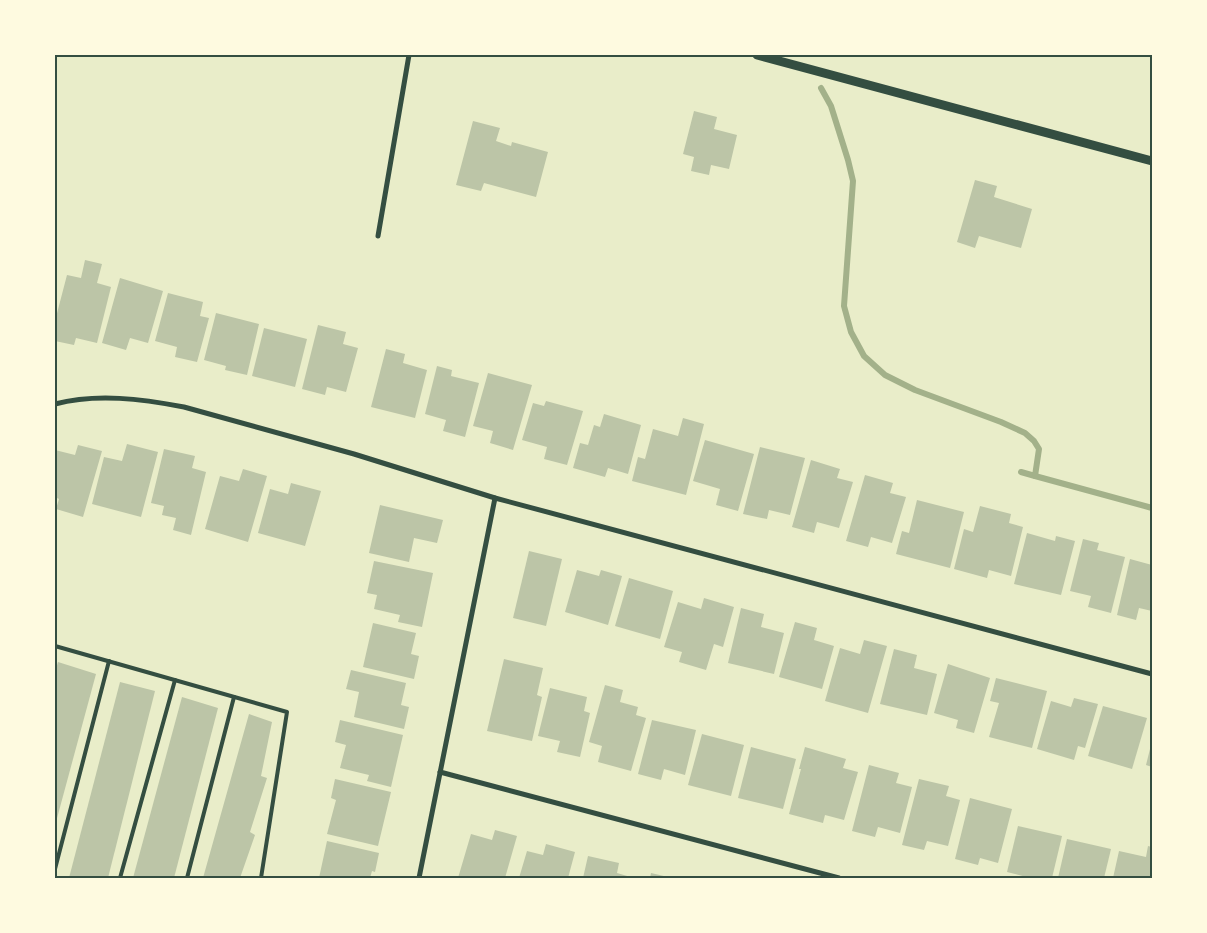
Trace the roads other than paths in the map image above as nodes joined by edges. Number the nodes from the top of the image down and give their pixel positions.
1 (410, 55) edge
2 (757, 55) edge
3 (1152, 161) edge
4 (378, 236) dead end
5 (55, 404) edge
6 (495, 498) junction
7 (55, 646) edge
8 (109, 661) junction
9 (1152, 674) edge
10 (175, 680) junction
11 (234, 697) junction
12 (440, 772) junction
13 (55, 869) edge
14 (120, 878) edge
15 (187, 878) edge
16 (261, 878) edge
17 (419, 878) edge
18 (839, 878) edge

1 - 4 street
2 - 3 street
5 - 6 street
6 - 9 street
6 - 12 street
7 - 8 lane
8 - 10 lane
8 - 13 lane
10 - 11 lane
10 - 14 lane
11 - 15 lane
11 - 16 lane
12 - 17 street
12 - 18 street

